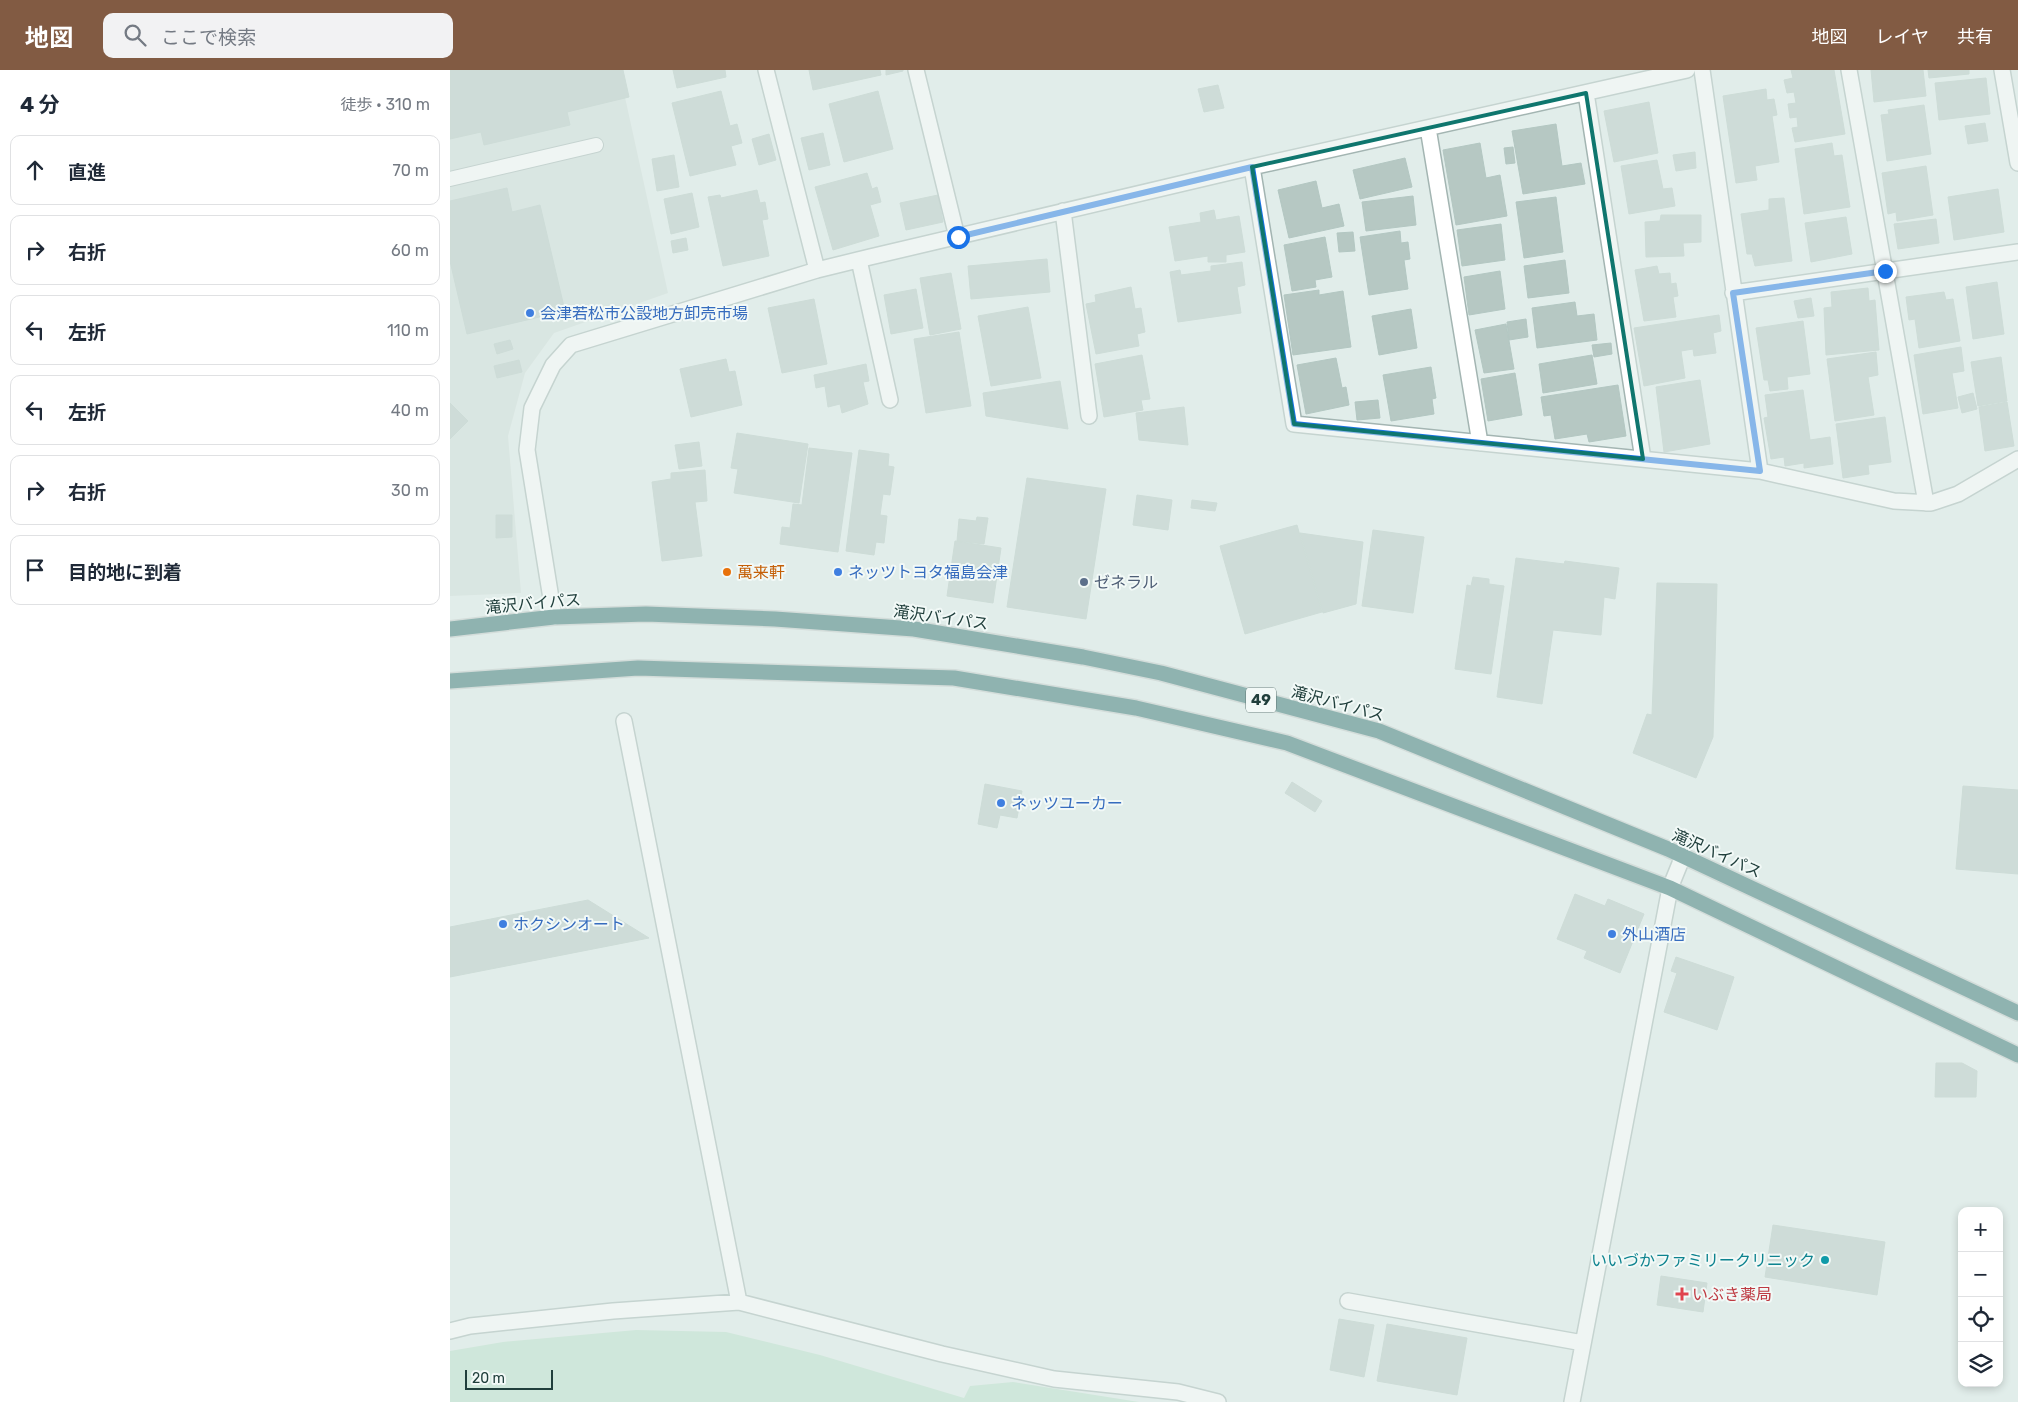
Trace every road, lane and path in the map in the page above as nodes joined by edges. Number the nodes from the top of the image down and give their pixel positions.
1 (766, 70) edge
2 (916, 70) edge
3 (1687, 70) edge
4 (1702, 70) edge
5 (1849, 70) edge
6 (2002, 70) edge
7 (1586, 93) junction
8 (1428, 128) junction
9 (596, 145) dead end
10 (2018, 163) edge
11 (1252, 167) junction
12 (450, 179) edge
13 (1063, 211) junction
14 (958, 237) junction
15 (2018, 252) edge
16 (859, 260) junction
17 (818, 270) junction
18 (1885, 271) junction
19 (1733, 293) junction
20 (890, 400) dead end
21 (1089, 416) dead end
22 (1480, 443) junction
23 (1643, 459) junction
24 (2018, 459) edge
25 (1760, 471) junction
26 (1926, 503) junction
27 (554, 617) junction
28 (450, 630) edge
29 (450, 681) edge
30 (624, 720) dead end
31 (1683, 856) junction
32 (1670, 888) junction
33 (2018, 1013) edge
34 (2018, 1055) edge
35 (1348, 1301) dead end
36 (739, 1302) junction
37 (450, 1331) edge
38 (1583, 1343) junction
39 (1218, 1402) edge
40 (1572, 1402) edge

1 - 17 street
2 - 14 street
3 - 7 street
4 - 19 street
5 - 18 street
6 - 10 street
7 - 8 street
7 - 23 street
8 - 11 street
8 - 22 street
9 - 12 lane
11 - 13 street
11 - 22 street
13 - 14 street
13 - 21 street
14 - 16 street
15 - 18 street
16 - 17 street
16 - 20 street
17 - 27 street
18 - 19 street
18 - 26 street
19 - 25 street
22 - 23 street
23 - 25 street
24 - 26 street
25 - 26 street
27 - 28 highway, 滝沢バイパス / 49
27 - 31 highway, 滝沢バイパス / 49
29 - 32 highway, 49
30 - 36 street
31 - 32 street
31 - 33 highway, 滝沢バイパス / 49
32 - 34 highway, 49
32 - 38 street
35 - 38 street
36 - 37 street
36 - 39 street
38 - 40 street

